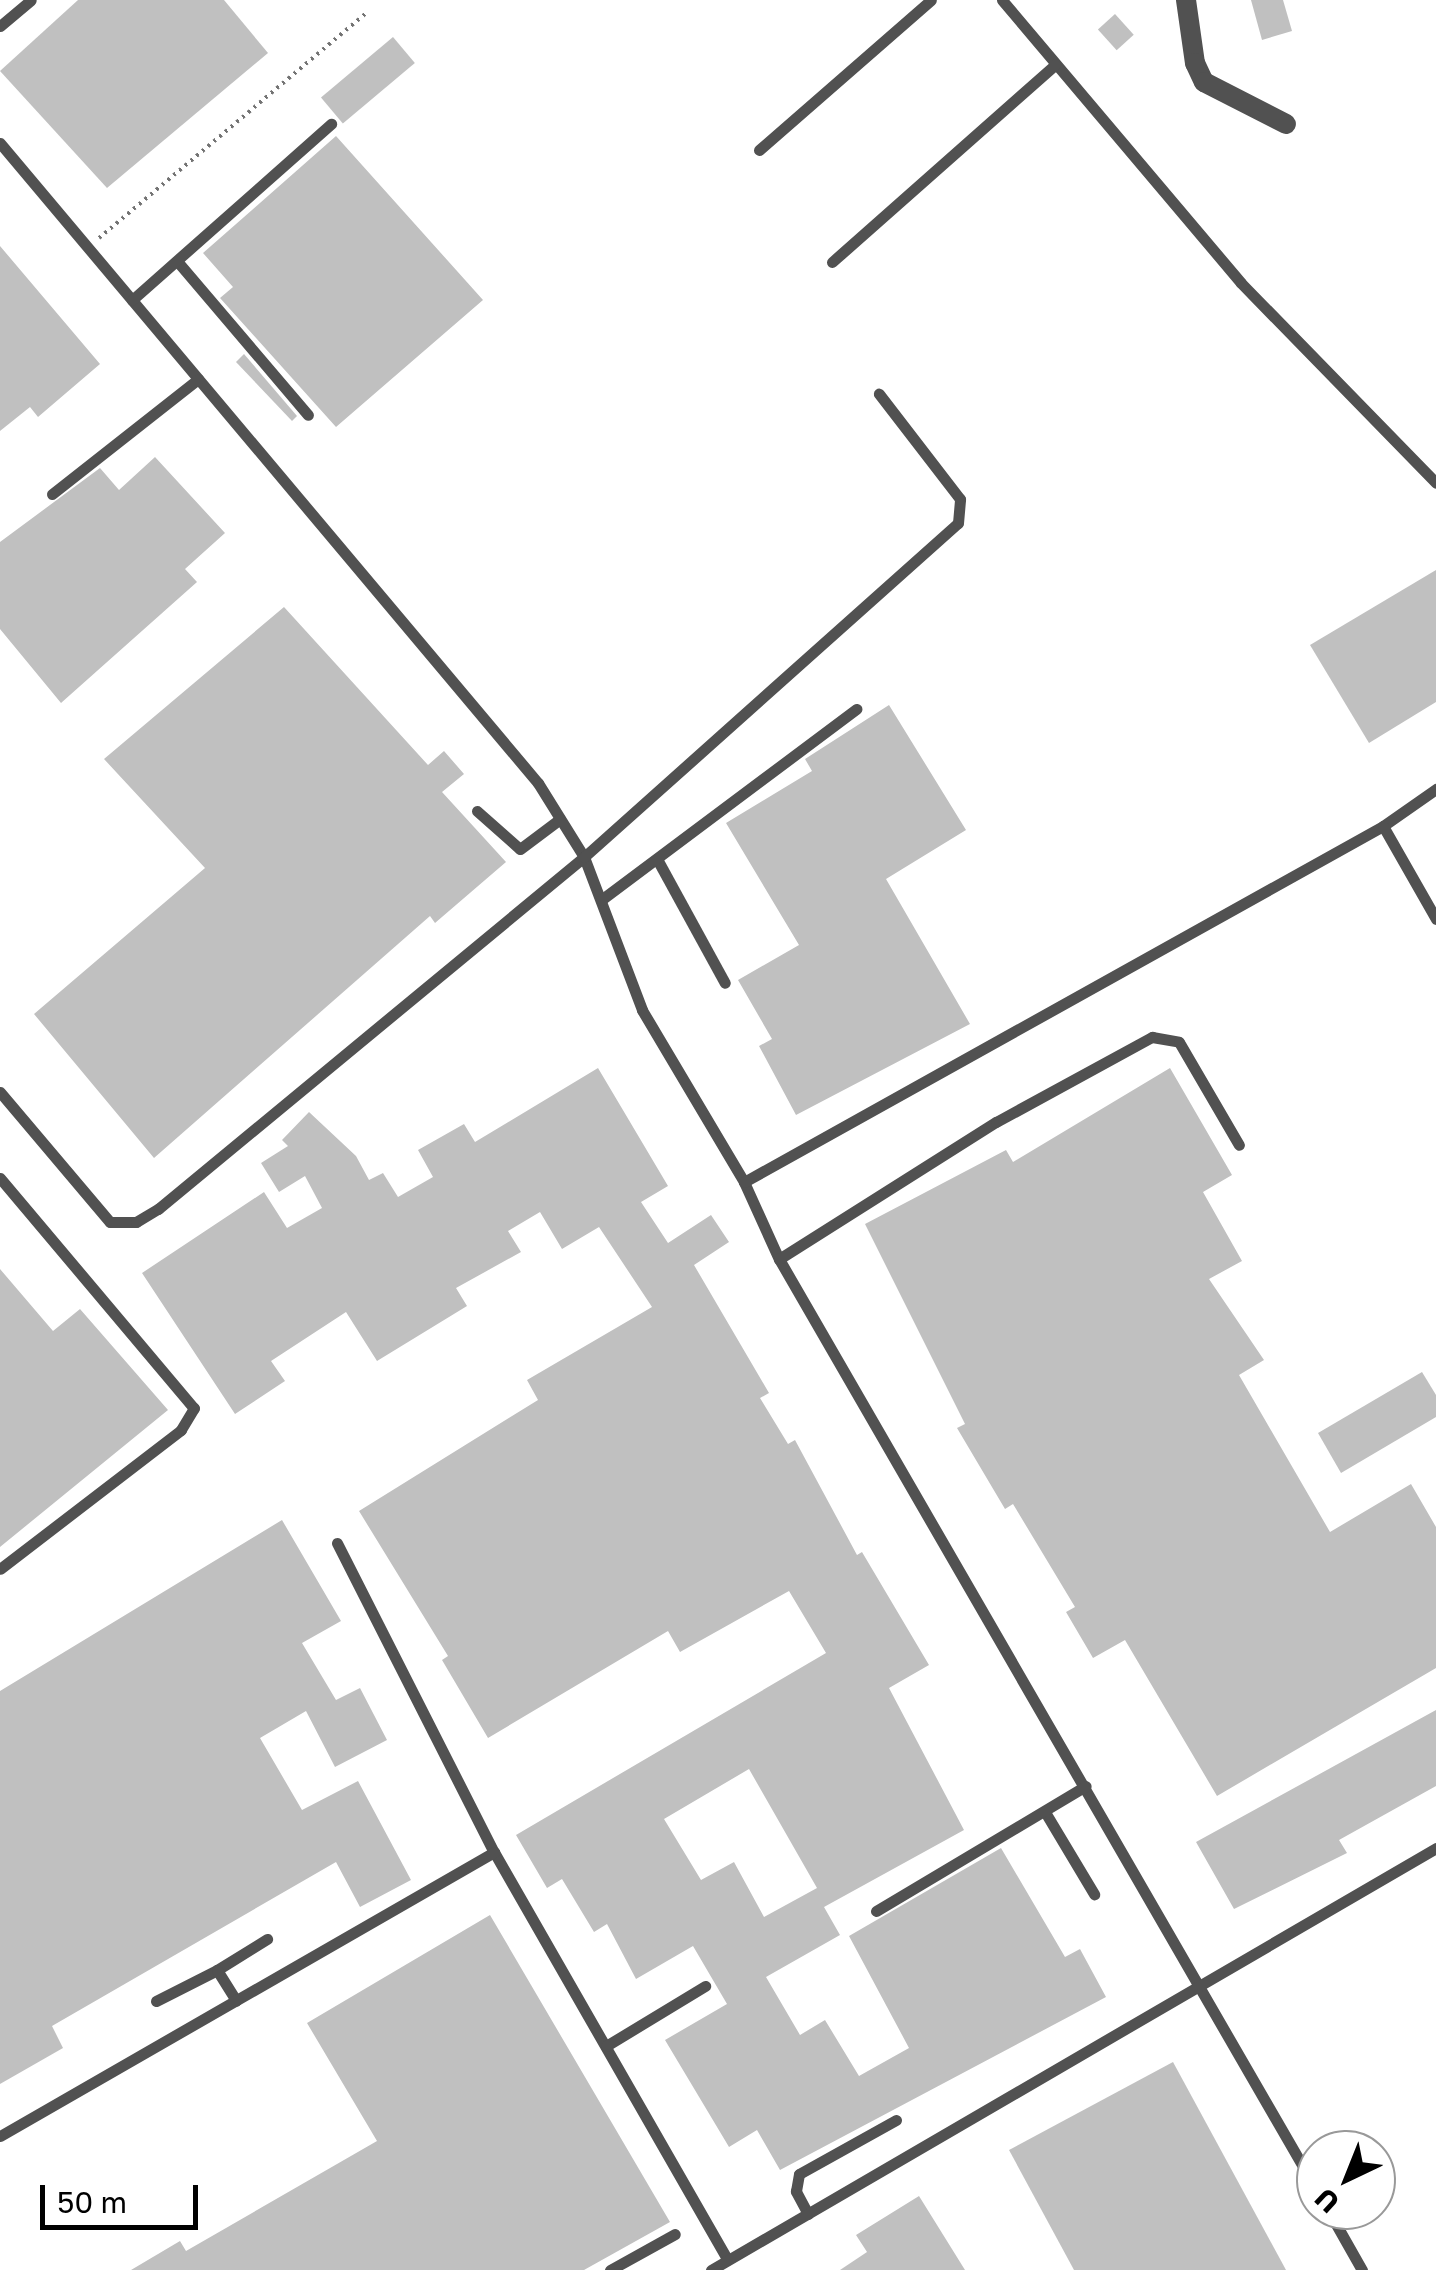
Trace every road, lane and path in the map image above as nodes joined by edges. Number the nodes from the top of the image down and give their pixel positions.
1 (32, 0) edge
2 (931, 0) edge
3 (1002, 0) edge
4 (1186, 0) edge
5 (366, 13) dead end
6 (0, 26) edge
7 (1055, 64) junction
8 (331, 124) dead end
9 (1286, 124) dead end
10 (0, 143) edge
11 (759, 150) dead end
12 (88, 248) junction
13 (177, 261) junction
14 (832, 262) dead end
15 (132, 300) junction
16 (198, 378) junction
17 (879, 394) dead end
18 (308, 416) dead end
19 (1436, 483) edge
20 (52, 494) dead end
21 (856, 708) dead end
22 (1436, 789) edge
23 (477, 810) dead end
24 (560, 818) junction
25 (1383, 826) junction
26 (584, 857) junction
27 (657, 859) junction
28 (600, 900) junction
29 (1436, 919) edge
30 (724, 983) dead end
31 (0, 1092) edge
32 (1239, 1145) dead end
33 (0, 1178) edge
34 (744, 1182) junction
35 (779, 1260) junction
36 (337, 1543) dead end
37 (0, 1569) edge
38 (1086, 1786) junction
39 (1045, 1812) junction
40 (1436, 1848) edge
41 (494, 1852) junction
42 (1094, 1894) dead end
43 (876, 1911) dead end
44 (267, 1939) dead end
45 (218, 1970) junction
46 (1200, 1981) junction
47 (705, 1986) dead end
48 (236, 2000) junction
49 (156, 2001) dead end
50 (606, 2046) junction
51 (896, 2120) dead end
52 (0, 2136) edge
53 (1296, 2152) edge
54 (808, 2214) junction
55 (1339, 2230) edge
56 (675, 2234) dead end
57 (728, 2260) junction
58 (610, 2270) edge
59 (710, 2270) edge
60 (1362, 2270) edge

1 - 6 lane
2 - 11 lane
3 - 7 lane
4 - 9 street
5 - 12 path
7 - 14 lane
7 - 19 lane
8 - 13 lane
10 - 12 lane
12 - 15 lane
13 - 15 lane
13 - 18 lane
15 - 16 lane
16 - 20 lane
16 - 24 lane
17 - 26 lane
21 - 27 lane
22 - 25 lane
23 - 24 lane
24 - 26 lane
25 - 29 lane
25 - 34 lane
26 - 28 lane
26 - 31 lane
27 - 28 lane
27 - 30 lane
28 - 34 lane
32 - 35 lane
33 - 37 lane
34 - 35 lane
35 - 38 lane
36 - 41 lane
38 - 39 lane
38 - 46 lane
39 - 42 lane
39 - 43 lane
40 - 46 lane
41 - 48 lane
41 - 50 lane
44 - 45 lane
45 - 48 lane
45 - 49 lane
46 - 53 lane
46 - 54 lane
47 - 50 lane
48 - 52 lane
50 - 57 lane
51 - 54 lane
54 - 57 lane
55 - 60 lane
56 - 58 lane
57 - 59 lane

